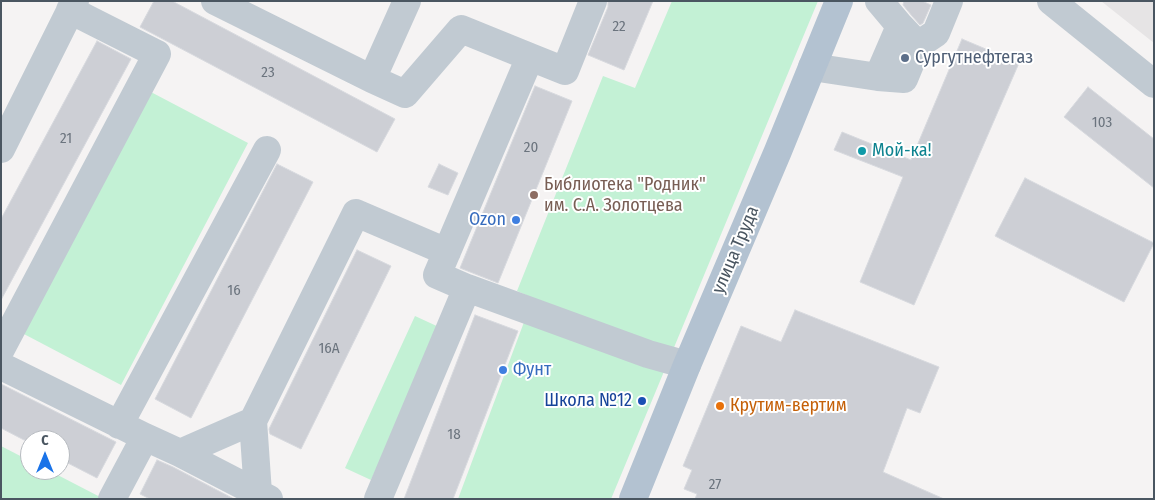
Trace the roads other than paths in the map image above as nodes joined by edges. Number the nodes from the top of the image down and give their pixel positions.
1 (215, 1) edge
2 (407, 1) edge
3 (593, 1) edge
4 (839, 1) edge
5 (879, 1) edge
6 (949, 1) edge
7 (1051, 1) edge
8 (72, 6) edge
9 (900, 26) junction
10 (918, 45) junction
11 (530, 57) junction
12 (812, 67) junction
13 (878, 77) junction
14 (372, 79) junction
15 (1154, 84) edge
16 (1, 150) edge
17 (267, 150) dead end
18 (447, 252) junction
19 (467, 288) junction
20 (1, 349) edge
21 (687, 365) junction
22 (1, 366) edge
23 (253, 421) junction
24 (119, 425) junction
25 (144, 437) junction
26 (180, 453) junction
27 (264, 496) edge
28 (112, 499) edge
29 (378, 499) edge
30 (633, 499) edge

1 - 14 street
2 - 14 street
3 - 11 street
4 - 12 main road, улица Труда
5 - 9 street
6 - 10 street
7 - 15 street
8 - 16 street
8 - 20 street
9 - 10 street
9 - 13 street
10 - 13 street
11 - 14 street
11 - 18 street
12 - 13 street
12 - 21 main road, улица Труда
17 - 24 street
18 - 19 street
18 - 23 street
19 - 21 street
19 - 29 street
21 - 30 main road, улица Труда
22 - 24 street
23 - 26 street
23 - 27 street
24 - 25 street
25 - 26 street
25 - 28 street
26 - 27 street

